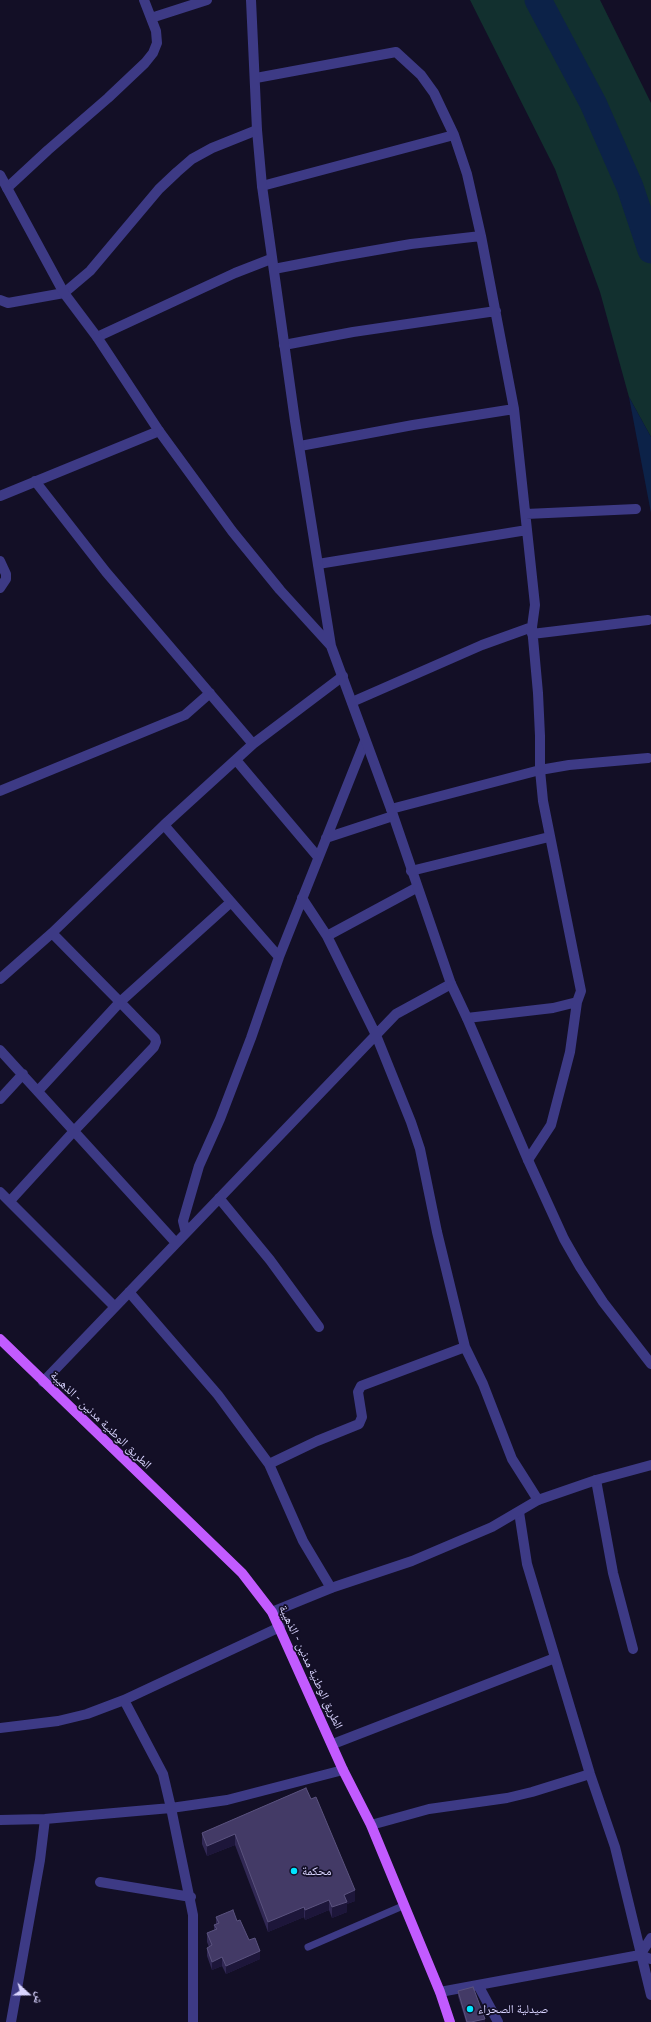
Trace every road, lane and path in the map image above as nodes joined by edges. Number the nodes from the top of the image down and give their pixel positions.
1 (144, 0) edge
2 (207, 0) edge
3 (250, 0) edge
4 (151, 18) junction
5 (256, 78) junction
6 (257, 130) junction
7 (454, 135) junction
8 (0, 175) edge
9 (262, 186) junction
10 (7, 188) junction
11 (481, 236) junction
12 (271, 258) junction
13 (274, 270) junction
14 (64, 293) junction
15 (0, 300) edge
16 (496, 311) junction
17 (97, 337) junction
18 (284, 345) junction
19 (514, 409) junction
20 (159, 431) junction
21 (300, 446) junction
22 (35, 481) junction
23 (0, 496) edge
24 (636, 508) dead end
25 (526, 514) junction
26 (527, 530) junction
27 (0, 560) edge
28 (318, 564) junction
29 (0, 588) edge
30 (648, 620) dead end
31 (532, 630) junction
32 (331, 646) junction
33 (342, 676) junction
34 (210, 694) junction
35 (352, 702) junction
36 (365, 741) junction
37 (253, 744) junction
38 (648, 758) dead end
39 (236, 760) junction
40 (540, 770) junction
41 (0, 792) edge
42 (392, 813) junction
43 (164, 825) junction
44 (549, 837) junction
45 (326, 838) junction
46 (318, 857) junction
47 (410, 871) junction
48 (416, 888) junction
49 (302, 898) junction
50 (231, 902) junction
51 (52, 933) junction
52 (327, 936) junction
53 (279, 956) junction
54 (0, 979) edge
55 (451, 984) junction
56 (120, 1002) junction
57 (577, 1002) junction
58 (467, 1018) junction
59 (376, 1035) junction
60 (0, 1050) edge
61 (23, 1074) junction
62 (38, 1092) junction
63 (0, 1100) edge
64 (74, 1130) junction
65 (528, 1160) junction
66 (0, 1192) edge
67 (219, 1198) junction
68 (10, 1201) junction
69 (186, 1233) junction
70 (176, 1244) junction
71 (129, 1292) junction
72 (115, 1307) junction
73 (319, 1327) dead end
74 (0, 1339) edge
75 (465, 1347) junction
76 (651, 1364) edge
77 (43, 1382) junction
78 (269, 1464) junction
79 (651, 1465) edge
80 (596, 1480) junction
81 (538, 1500) junction
82 (519, 1512) junction
83 (331, 1588) junction
84 (272, 1612) junction
85 (280, 1627) junction
86 (633, 1649) dead end
87 (555, 1658) junction
88 (124, 1700) junction
89 (0, 1728) edge
90 (333, 1744) junction
91 (343, 1770) junction
92 (590, 1774) junction
93 (171, 1808) junction
94 (45, 1819) junction
95 (0, 1820) edge
96 (371, 1825) junction
97 (100, 1882) dead end
98 (191, 1897) junction
99 (404, 1904) junction
100 (651, 1938) edge
101 (308, 1947) dead end
102 (640, 1955) junction
103 (651, 1959) edge
104 (478, 1985) junction
105 (440, 1992) junction
106 (651, 1995) edge
107 (10, 2022) edge
108 (193, 2022) edge
109 (450, 2022) edge
110 (498, 2022) edge

1 - 4 street
2 - 4 street
3 - 5 street
4 - 10 street
5 - 6 street
5 - 7 street
6 - 9 street
6 - 14 street
7 - 9 street
7 - 11 street
8 - 10 street
9 - 12 street
10 - 14 street
11 - 13 street
11 - 16 street
12 - 13 street
12 - 17 street
13 - 18 street
14 - 15 street
14 - 17 street
16 - 18 street
16 - 19 street
17 - 20 street
18 - 21 street
19 - 21 street
19 - 25 street
20 - 22 street
20 - 32 street
21 - 28 street
22 - 23 street
22 - 34 street
24 - 25 street
25 - 26 street
26 - 28 street
26 - 31 street
27 - 29 street
28 - 32 street
30 - 31 street
31 - 35 street
31 - 40 street
32 - 33 street
33 - 35 street
33 - 37 street
34 - 37 street
34 - 41 street
35 - 36 street
36 - 42 street
36 - 45 street
37 - 39 street
38 - 40 street
39 - 43 street
39 - 46 street
40 - 42 street
40 - 44 street
42 - 45 street
42 - 47 street
43 - 50 street
43 - 51 street
44 - 47 street
44 - 57 street
45 - 46 street
46 - 49 street
47 - 48 street
48 - 52 street
48 - 55 street
49 - 52 street
49 - 53 street
50 - 53 street
50 - 56 street
51 - 54 street
51 - 56 street
52 - 59 street
53 - 69 street
55 - 58 street
55 - 59 street
56 - 62 street
56 - 64 street
57 - 58 street
57 - 65 street
58 - 65 street
59 - 67 street
59 - 75 street
60 - 61 street
61 - 62 street
61 - 63 street
62 - 64 street
64 - 68 street
64 - 70 street
65 - 76 street
66 - 68 street
67 - 69 street
67 - 73 street
68 - 72 street
69 - 70 street
70 - 71 street
71 - 72 street
71 - 78 street
72 - 77 street
74 - 77 main road, الطريق الوطنية مدنين - الذهيبة
75 - 78 street
75 - 81 street
77 - 84 main road, الطريق الوطنية مدنين - الذهيبة
78 - 83 street
79 - 80 street
80 - 81 street
80 - 86 street
81 - 82 street
82 - 83 street
82 - 87 street
83 - 84 street
84 - 85 main road, الطريق الوطنية مدنين - الذهيبة
85 - 88 street
85 - 90 main road, الطريق الوطنية مدنين - الذهيبة
87 - 90 street
87 - 92 street
88 - 89 street
88 - 93 street
90 - 91 main road, الطريق الوطنية مدنين - الذهيبة
91 - 93 street
91 - 96 main road, الطريق الوطنية مدنين - الذهيبة
92 - 96 street
92 - 102 street
93 - 94 street
93 - 98 street
94 - 95 street
94 - 107 street
96 - 99 main road, الطريق الوطنية مدنين - الذهيبة
97 - 98 street
98 - 108 street
99 - 101 lane
99 - 105 main road, الطريق الوطنية مدنين - الذهيبة
100 - 102 street
102 - 103 street
102 - 104 street
102 - 106 street
104 - 105 street
104 - 110 street
105 - 109 main road, الطريق الوطنية مدنين - الذهيبة

